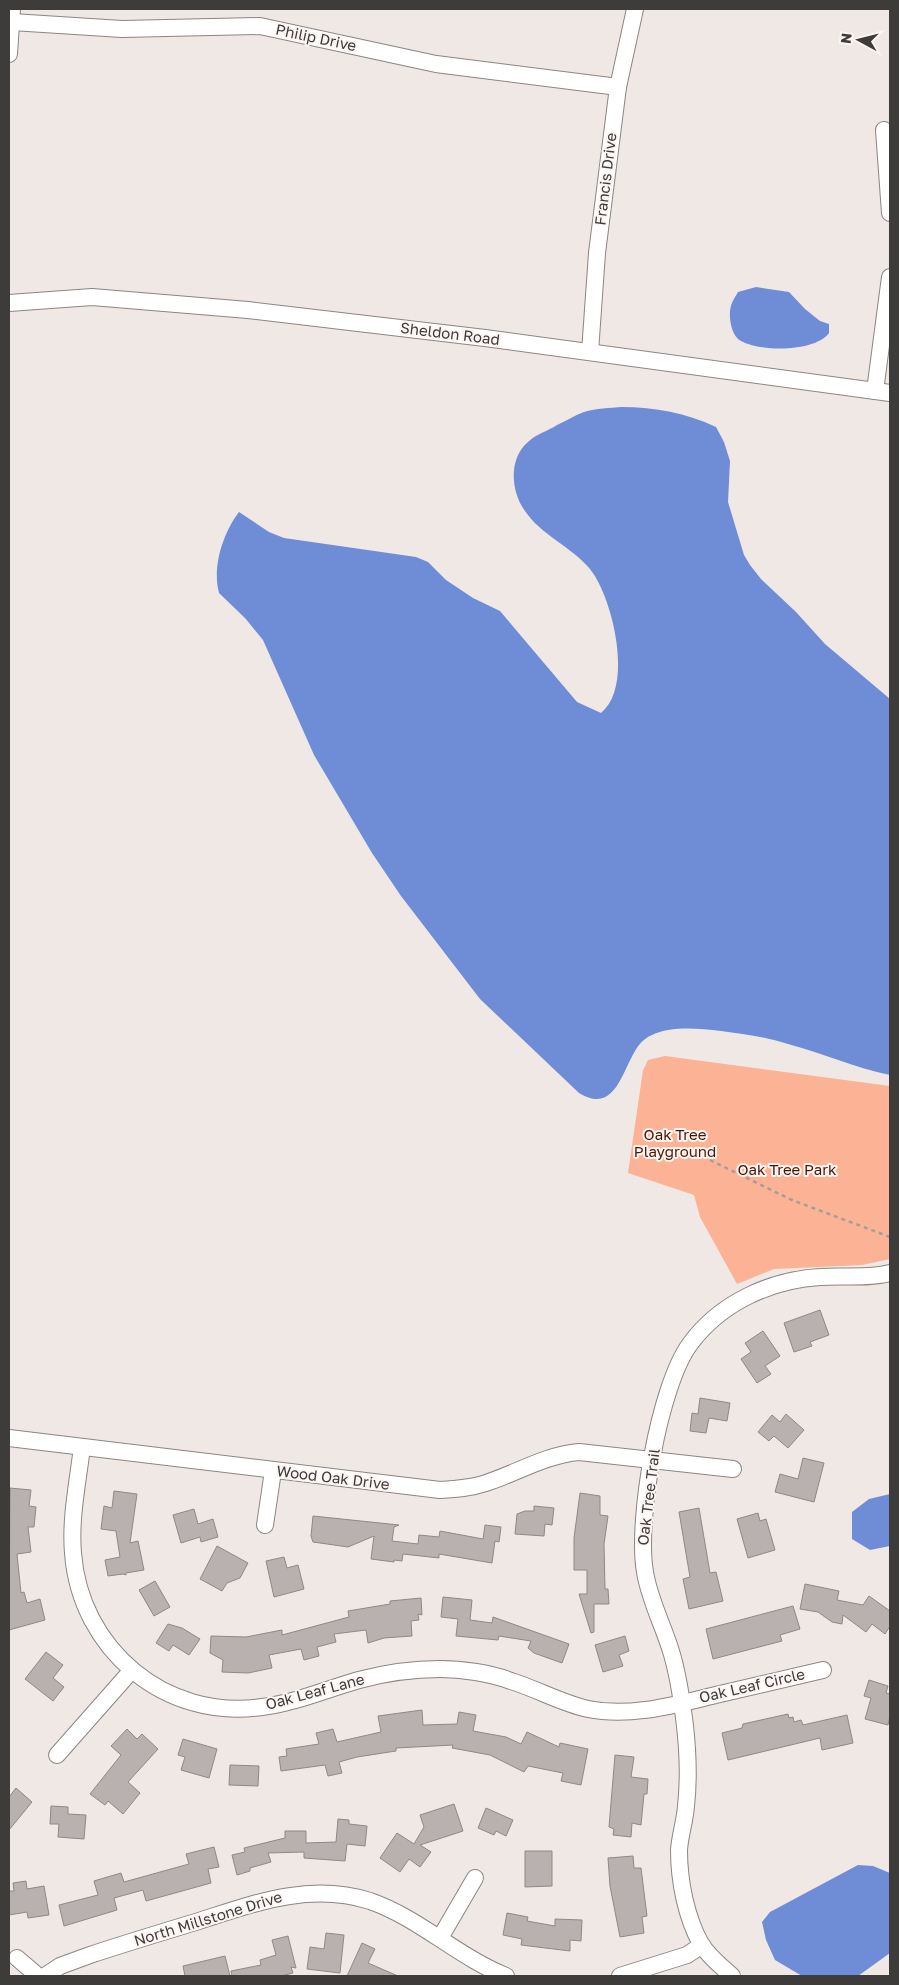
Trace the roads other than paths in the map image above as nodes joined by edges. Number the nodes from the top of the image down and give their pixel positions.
1 (635, 9) edge
2 (12, 16) edge
3 (9, 54) edge
4 (618, 87) junction
5 (884, 130) dead end
6 (890, 212) edge
7 (890, 277) edge
8 (9, 303) edge
9 (590, 352) junction
10 (883, 392) edge
11 (890, 1272) edge
12 (9, 1438) edge
13 (82, 1447) junction
14 (652, 1460) junction
15 (733, 1469) dead end
16 (272, 1470) junction
17 (265, 1525) dead end
18 (132, 1670) junction
19 (823, 1670) dead end
20 (681, 1703) junction
21 (57, 1755) dead end
22 (475, 1878) dead end
23 (440, 1938) junction
24 (702, 1945) junction
25 (17, 1958) dead end
26 (38, 1976) edge
27 (45, 1976) edge
28 (506, 1976) edge
29 (620, 1976) edge
30 (732, 1976) edge

1 - 4 street, Francis Drive
2 - 3 street
2 - 4 street, Philip Drive
4 - 9 street, Francis Drive
5 - 6 street
7 - 10 street
8 - 9 street, Sheldon Road
9 - 10 street, Sheldon Road
11 - 14 street, Oak Tree Trail
12 - 13 street, Wood Oak Drive
13 - 16 street, Wood Oak Drive
13 - 18 street, Oak Leaf Lane
14 - 15 street, Wood Oak Drive
14 - 16 street, Wood Oak Drive
14 - 20 street, Oak Tree Trail
16 - 17 street
18 - 20 street, Oak Leaf Lane
18 - 21 street
19 - 20 street, Oak Leaf Circle
20 - 24 street, Oak Tree Trail
22 - 23 street
23 - 27 street, North Millstone Drive
23 - 28 street, North Millstone Drive
24 - 29 street
24 - 30 street, Oak Tree Trail
25 - 26 street

